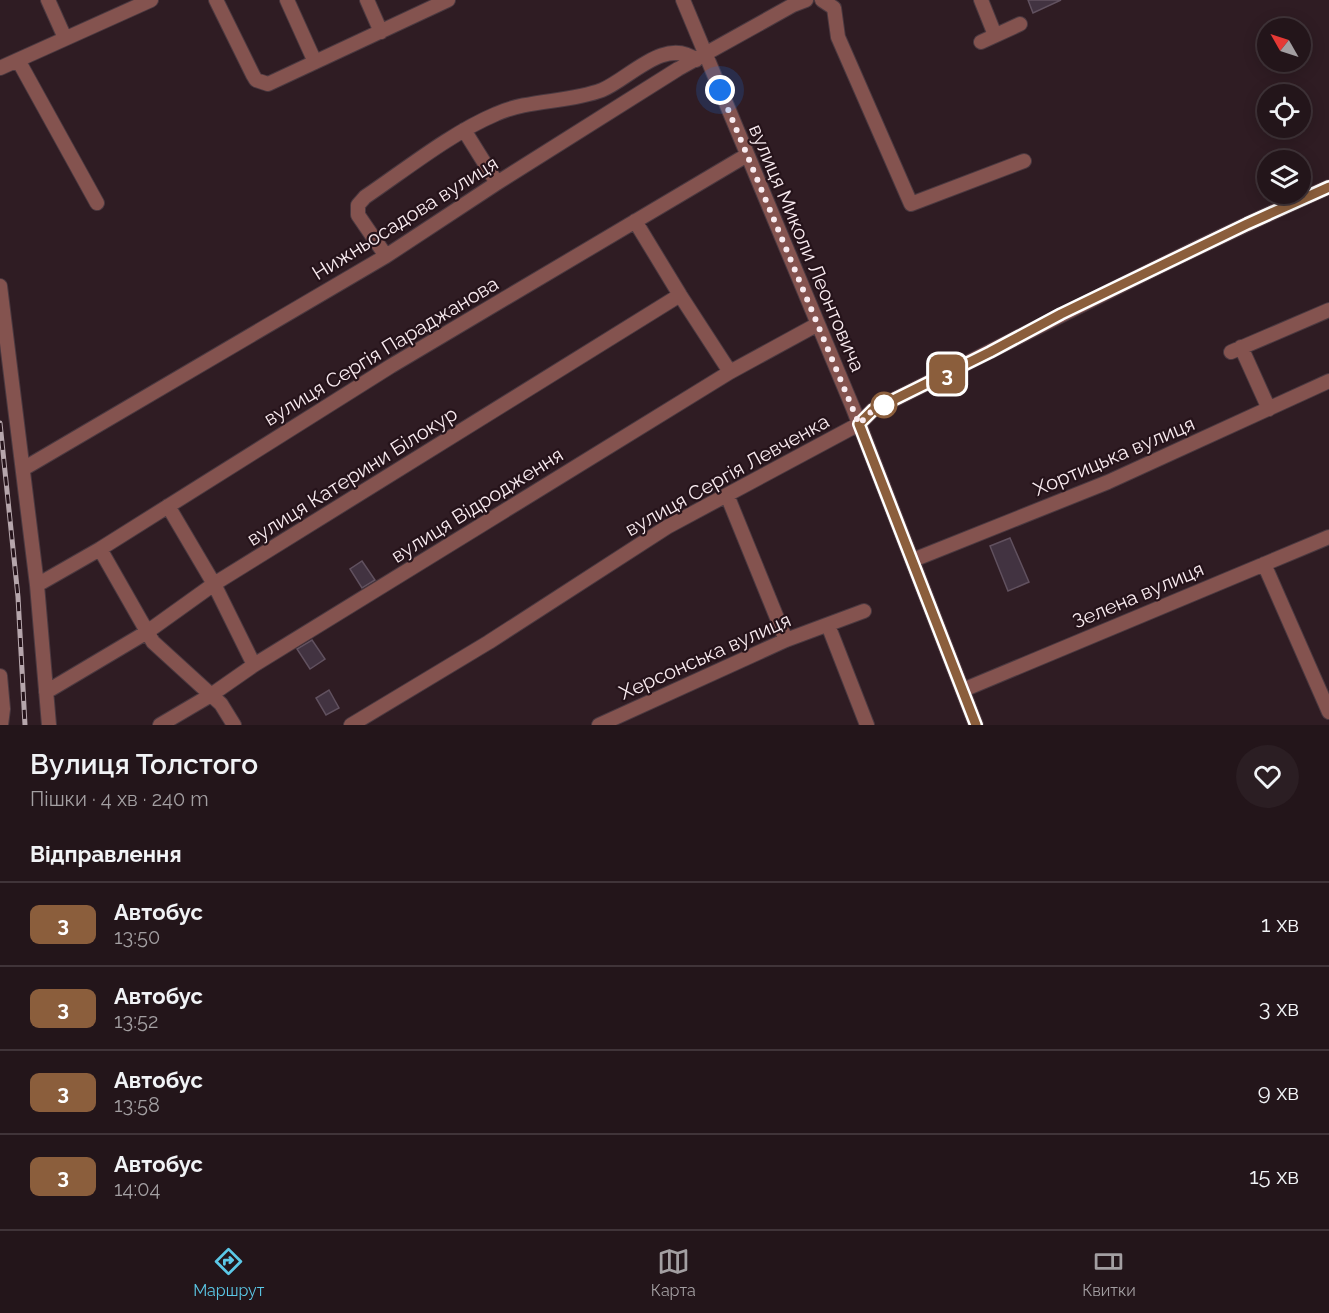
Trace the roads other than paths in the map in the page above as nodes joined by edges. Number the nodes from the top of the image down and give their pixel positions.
1 (48, 0) edge
2 (151, 0) edge
3 (216, 0) edge
4 (287, 0) edge
5 (366, 0) edge
6 (448, 0) edge
7 (683, 0) edge
8 (806, 0) edge
9 (981, 0) edge
10 (834, 3) edge
11 (127, 5) edge
12 (1020, 24) dead end
13 (381, 32) junction
14 (995, 35) junction
15 (65, 39) junction
16 (981, 42) dead end
17 (701, 57) junction
18 (18, 60) junction
19 (315, 62) junction
20 (0, 68) edge
21 (464, 130) junction
22 (747, 155) junction
23 (1024, 161) dead end
24 (497, 183) junction
25 (1329, 187) edge
26 (97, 203) dead end
27 (635, 220) junction
28 (386, 256) junction
29 (0, 286) edge
30 (680, 295) junction
31 (1329, 310) edge
32 (818, 324) junction
33 (730, 372) junction
34 (1329, 381) edge
35 (1269, 409) junction
36 (859, 424) junction
37 (23, 469) junction
38 (727, 495) junction
39 (168, 506) junction
40 (1329, 537) edge
41 (100, 549) junction
42 (913, 560) junction
43 (1264, 564) junction
44 (214, 584) junction
45 (37, 585) junction
46 (864, 611) dead end
47 (828, 625) junction
48 (147, 632) junction
49 (786, 640) junction
50 (254, 665) junction
51 (0, 676) edge
52 (963, 690) junction
53 (46, 692) junction
54 (211, 695) junction
55 (1329, 712) edge
56 (1, 725) edge
57 (49, 725) edge
58 (160, 725) edge
59 (234, 725) edge
60 (351, 725) edge
61 (598, 725) edge
62 (867, 725) edge
63 (976, 725) edge

1 - 15 street
2 - 11 street
3 - 19 street
4 - 19 street
5 - 13 street
6 - 13 street
7 - 17 street, вулиця Миколи Леонтовича
8 - 17 street, Нижньосадова вулиця
9 - 14 street
10 - 23 street
11 - 15 street
12 - 14 street
13 - 19 street
14 - 16 street
15 - 18 street
17 - 21 street
17 - 22 street, вулиця Миколи Леонтовича
17 - 24 street, Нижньосадова вулиця
18 - 20 street
18 - 26 street
21 - 24 street
21 - 28 street
22 - 27 street, вулиця Сергія Параджанова
22 - 32 street, вулиця Миколи Леонтовича
24 - 28 street, Нижньосадова вулиця
25 - 36 street, вулиця Сергія Левченка
27 - 30 street
27 - 39 street, вулиця Сергія Параджанова
28 - 37 street, Нижньосадова вулиця
29 - 37 street
30 - 33 street
30 - 44 street, вулиця Катерини Білокур
31 - 35 street
32 - 33 street, вулиця Відродження
32 - 36 street, вулиця Миколи Леонтовича
33 - 50 street, вулиця Відродження
34 - 35 street, Хортицька вулиця
35 - 42 street, Хортицька вулиця
36 - 38 street, вулиця Сергія Левченка
36 - 42 street, вулиця Миколи Леонтовича
37 - 45 street
38 - 49 street
38 - 60 street, вулиця Сергія Левченка
39 - 41 street, вулиця Сергія Параджанова
39 - 44 street
40 - 43 street, Зелена вулиця
41 - 45 street, вулиця Сергія Параджанова
41 - 48 street
42 - 52 street, вулиця Миколи Леонтовича
43 - 52 street, Зелена вулиця
43 - 55 street
44 - 48 street, вулиця Катерини Білокур
44 - 50 street
45 - 53 street
46 - 47 street, Херсонська вулиця
47 - 49 street, Херсонська вулиця
47 - 62 street
48 - 53 street, вулиця Катерини Білокур
48 - 54 street
49 - 61 street, Херсонська вулиця
50 - 54 street, вулиця Відродження
51 - 56 street
52 - 63 street, вулиця Миколи Леонтовича
53 - 57 street
54 - 58 street, вулиця Відродження
54 - 59 street

